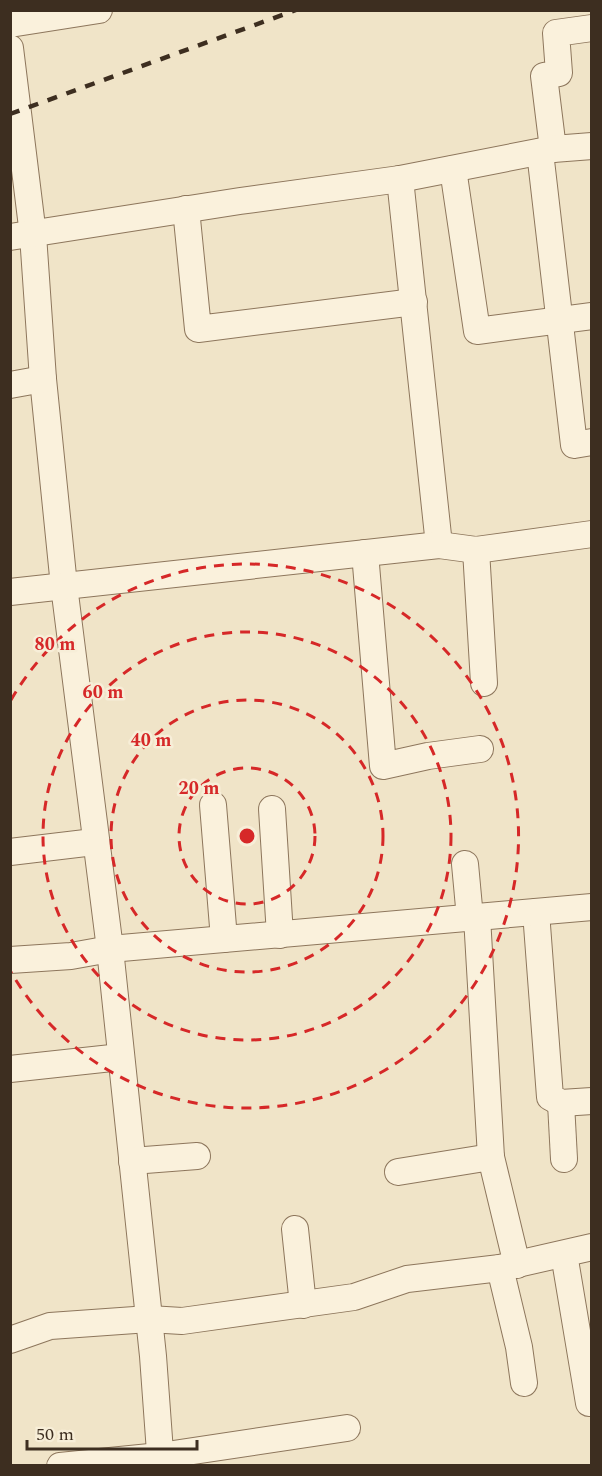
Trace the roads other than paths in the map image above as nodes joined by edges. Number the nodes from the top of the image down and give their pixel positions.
1 (99, 10) edge
2 (10, 24) edge
3 (591, 28) edge
4 (10, 48) edge
5 (591, 146) edge
6 (546, 151) junction
7 (453, 169) junction
8 (400, 179) junction
9 (186, 210) junction
10 (22, 236) edge
11 (414, 302) junction
12 (591, 316) edge
13 (560, 320) junction
14 (43, 380) junction
15 (10, 385) edge
16 (591, 442) edge
17 (591, 534) edge
18 (439, 545) junction
19 (476, 550) junction
20 (365, 553) junction
21 (64, 586) junction
22 (10, 592) edge
23 (484, 683) dead end
24 (480, 749) dead end
25 (213, 806) dead end
26 (272, 809) dead end
27 (94, 842) junction
28 (10, 852) edge
29 (465, 864) dead end
30 (591, 907) edge
31 (536, 912) junction
32 (473, 917) junction
33 (280, 935) junction
34 (224, 939) junction
35 (110, 949) junction
36 (10, 960) edge
37 (121, 1057) junction
38 (10, 1069) edge
39 (591, 1101) edge
40 (561, 1103) junction
41 (197, 1156) dead end
42 (491, 1157) junction
43 (564, 1159) dead end
44 (132, 1161) junction
45 (398, 1172) dead end
46 (295, 1229) dead end
47 (591, 1247) edge
48 (564, 1254) junction
49 (508, 1267) junction
50 (303, 1305) junction
51 (149, 1319) junction
52 (10, 1340) edge
53 (524, 1383) dead end
54 (589, 1403) dead end
55 (347, 1428) dead end
56 (161, 1461) edge
57 (60, 1466) edge

1 - 2 street
3 - 6 street
4 - 10 street
5 - 6 street
6 - 7 street
6 - 13 street
7 - 8 street
7 - 13 street
8 - 9 street
8 - 11 street
9 - 10 street
9 - 11 street
10 - 14 street
11 - 18 street
12 - 13 street
13 - 16 street
14 - 15 street
14 - 21 street
17 - 19 street
18 - 19 street
18 - 20 street
19 - 23 street
20 - 21 street
20 - 24 street
21 - 22 street
21 - 27 street
25 - 34 street
26 - 33 street
27 - 28 street
27 - 35 street
29 - 32 street
30 - 31 street
31 - 32 street
31 - 40 street
32 - 33 street
32 - 42 street
33 - 34 street
34 - 35 street
35 - 36 street
35 - 37 street
37 - 38 street
37 - 44 street
39 - 40 street
40 - 43 street
41 - 44 street
42 - 45 street
42 - 49 street
44 - 51 street
46 - 50 street
47 - 48 street
48 - 49 street
48 - 54 street
49 - 50 street
49 - 53 street
50 - 51 street
51 - 52 street
51 - 56 street
55 - 56 street
56 - 57 street

